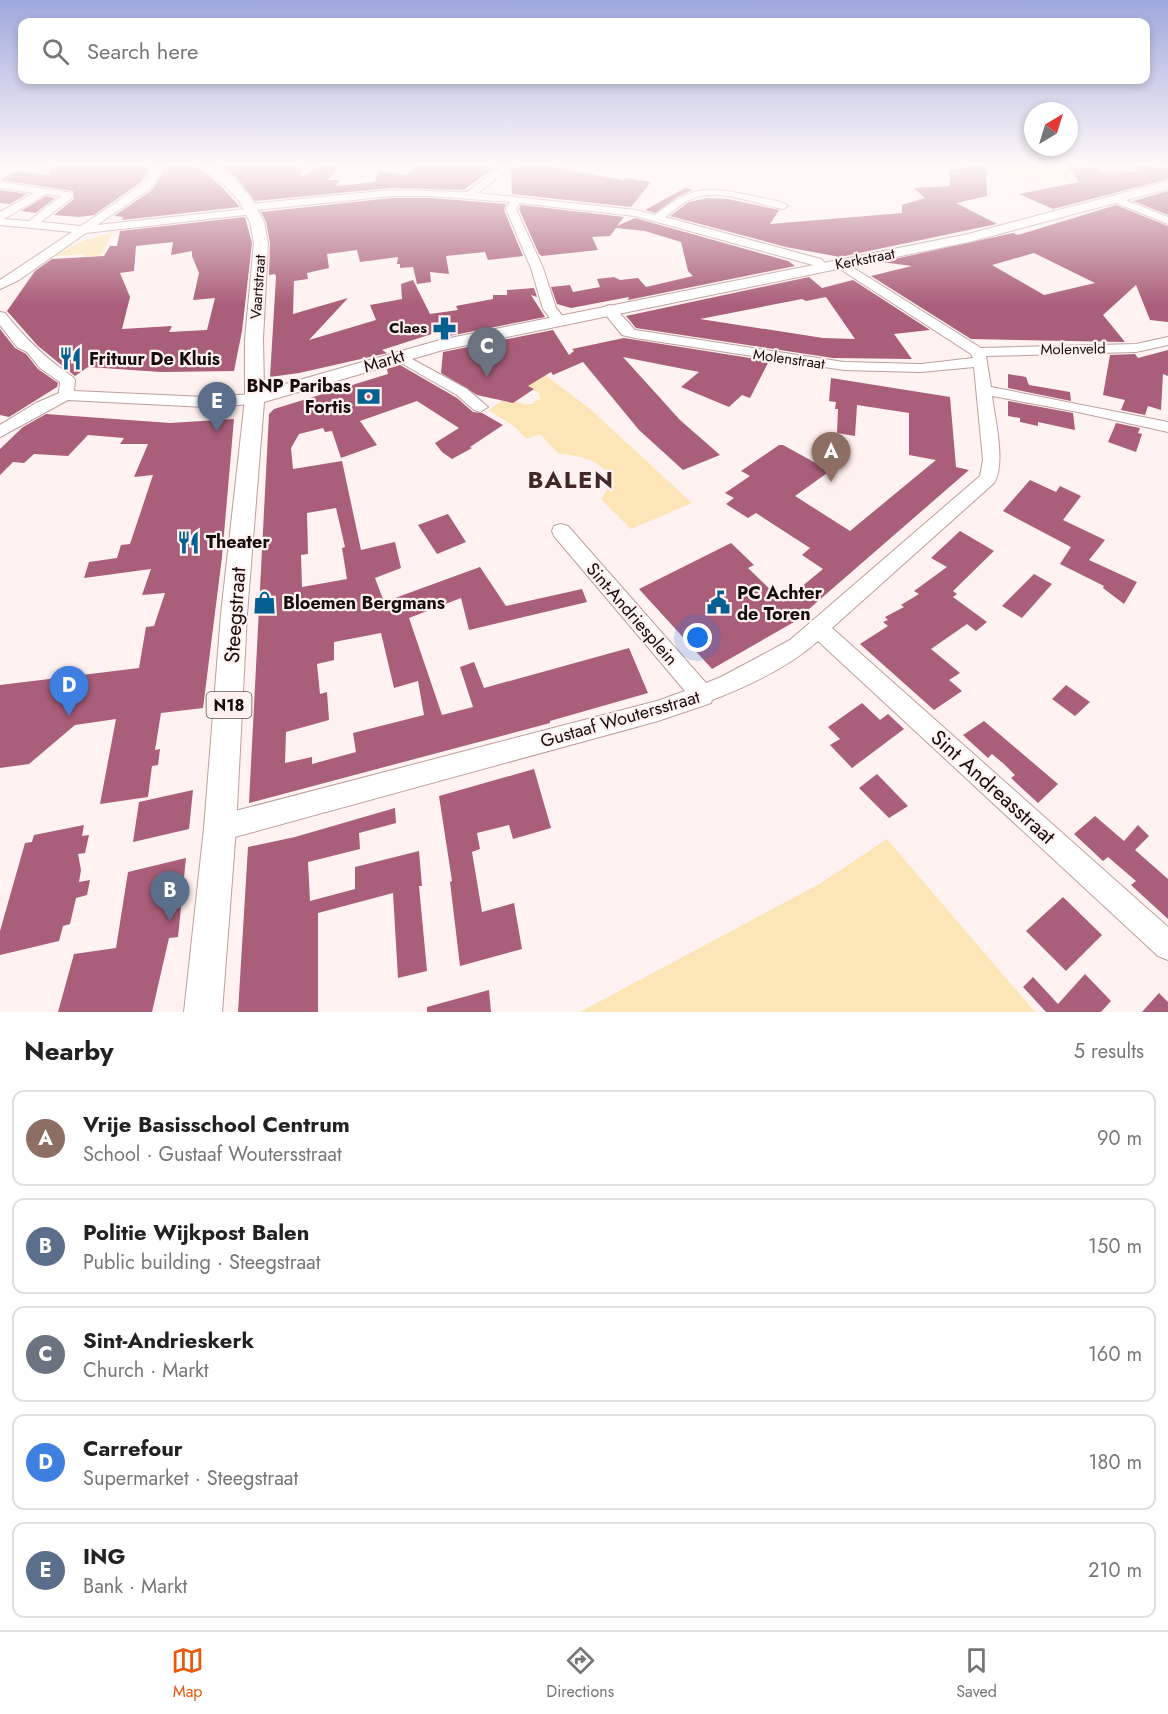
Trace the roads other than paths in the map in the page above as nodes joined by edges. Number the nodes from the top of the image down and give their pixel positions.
1 (48, 211) edge
2 (112, 211) edge
3 (234, 211) edge
4 (252, 211) edge
5 (512, 211) edge
6 (618, 211) edge
7 (668, 211) edge
8 (1069, 211) edge
9 (1144, 211) edge
10 (656, 219) junction
11 (1168, 221) edge
12 (0, 222) edge
13 (30, 225) junction
14 (86, 230) junction
15 (841, 264) junction
16 (823, 267) junction
17 (0, 270) edge
18 (25, 270) junction
19 (0, 285) edge
20 (608, 309) junction
21 (0, 316) edge
22 (558, 319) junction
23 (1168, 341) edge
24 (399, 356) junction
25 (979, 357) junction
26 (984, 390) junction
27 (66, 395) junction
28 (255, 399) junction
29 (480, 407) dead end
30 (1168, 427) edge
31 (0, 432) edge
32 (561, 531) dead end
33 (819, 629) junction
34 (703, 696) junction
35 (220, 828) junction
36 (1168, 946) edge
37 (203, 1012) edge

1 - 13 street
2 - 14 street
3 - 14 street
4 - 28 main road, Vaartstraat / N18
5 - 22 street
6 - 10 street
7 - 10 street
8 - 15 main road, Kerkstraat
9 - 11 street
10 - 16 street
12 - 13 street
13 - 14 street
14 - 18 street
15 - 16 main road, Kerkstraat
15 - 25 street
16 - 20 main road, Kerkstraat
17 - 18 street
18 - 19 street
20 - 22 main road, Kerkstraat
20 - 25 street, Molenstraat
21 - 27 street
22 - 24 main road, Markt
23 - 25 street, Molenveld
24 - 28 main road, Markt
24 - 29 street
25 - 26 street, Gustaaf Woutersstraat
26 - 30 street
26 - 33 street, Gustaaf Woutersstraat
27 - 28 street, Markt
27 - 31 street
28 - 35 main road, Steegstraat / N18
32 - 34 street, Sint-Andriesplein
33 - 34 street, Gustaaf Woutersstraat
33 - 36 street, Sint Andreasstraat
34 - 35 street, Gustaaf Woutersstraat
35 - 37 main road, Steegstraat / N18

